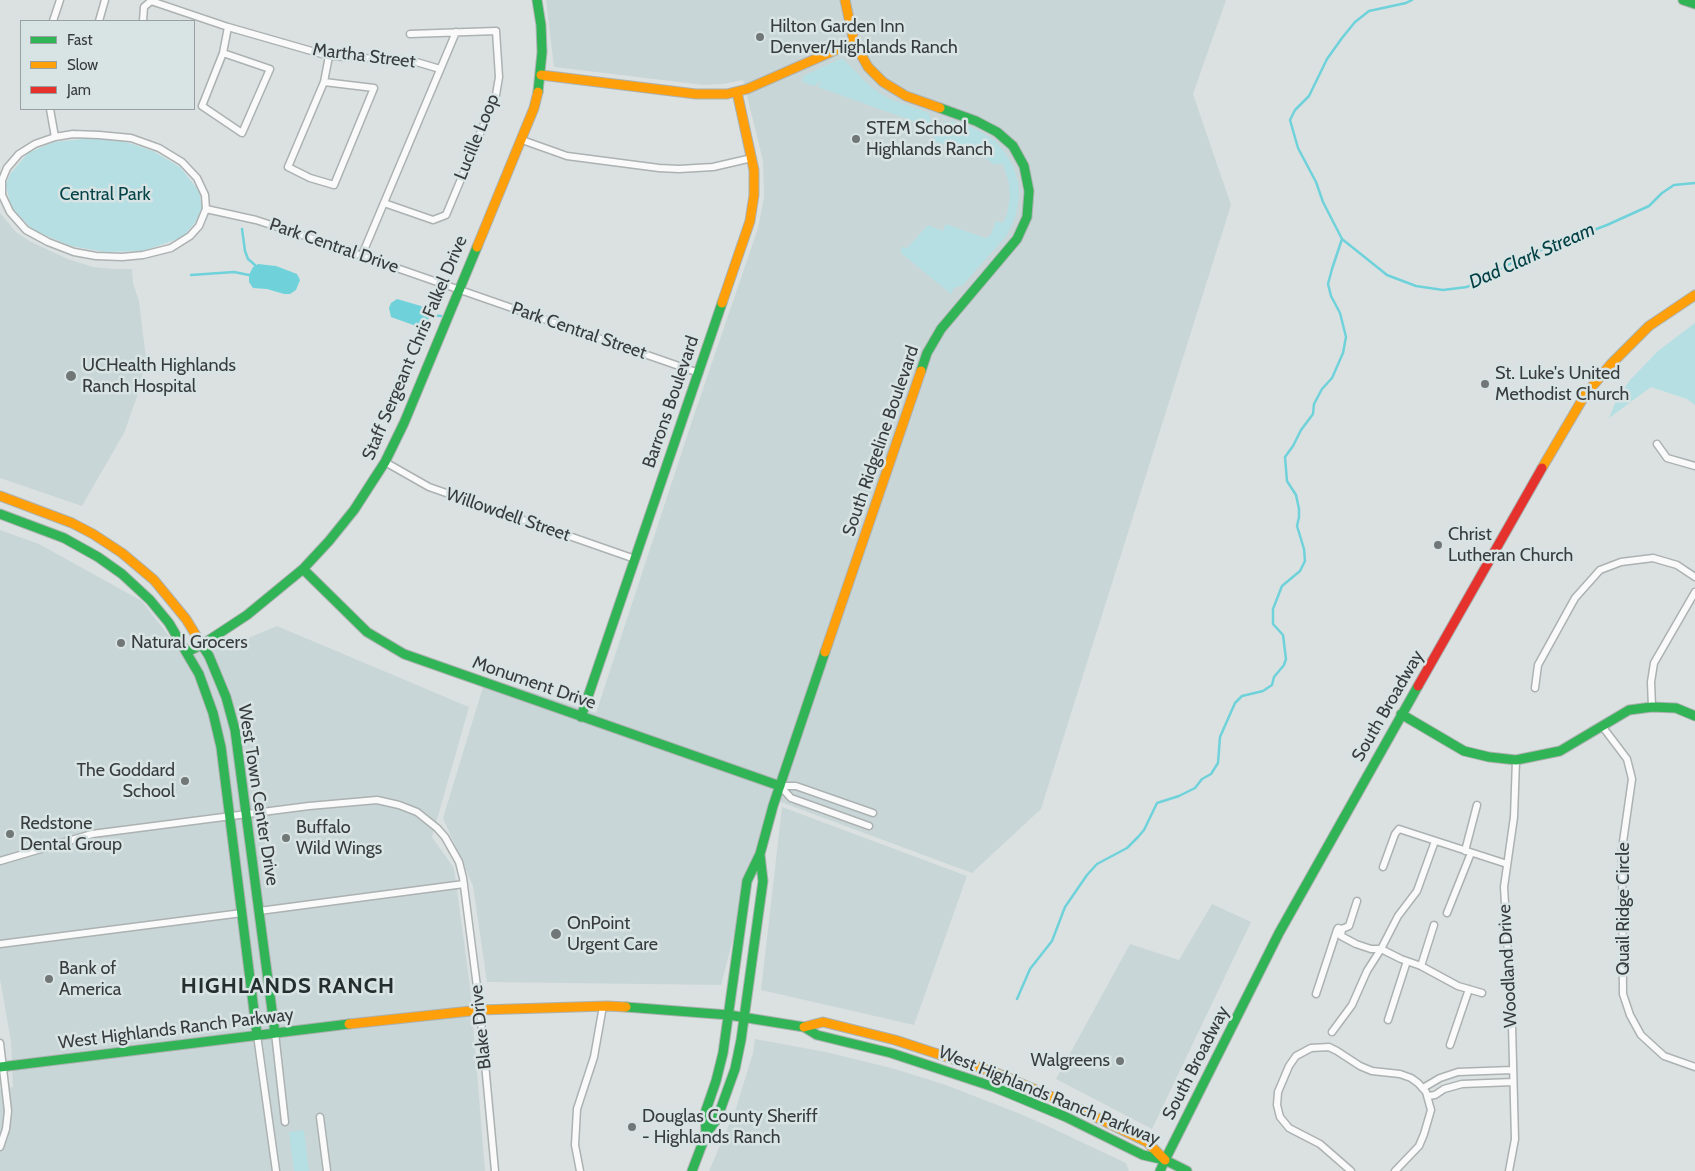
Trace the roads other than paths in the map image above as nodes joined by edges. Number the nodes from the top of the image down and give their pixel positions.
1 (60, 0) edge
2 (105, 0) edge
3 (150, 0) edge
4 (537, 0) edge
5 (845, 0) edge
6 (1683, 0) edge
7 (1695, 4) edge
8 (53, 20) edge
9 (99, 20) edge
10 (143, 20) edge
11 (228, 27) junction
12 (456, 32) junction
13 (410, 34) dead end
14 (854, 42) junction
15 (223, 53) junction
16 (329, 56) junction
17 (440, 69) junction
18 (541, 75) junction
19 (324, 82) junction
20 (738, 92) junction
21 (50, 110) edge
22 (55, 136) junction
23 (522, 140) junction
24 (752, 158) junction
25 (1, 180) edge
26 (384, 203) junction
27 (206, 209) junction
28 (362, 255) junction
29 (459, 289) junction
30 (1695, 295) edge
31 (698, 373) junction
32 (1657, 444) dead end
33 (385, 462) junction
34 (1695, 466) edge
35 (0, 496) edge
36 (0, 514) edge
37 (635, 559) junction
38 (303, 568) junction
39 (1695, 577) edge
40 (1695, 592) edge
41 (203, 644) junction
42 (188, 652) junction
43 (1535, 688) dead end
44 (1652, 707) junction
45 (1401, 714) junction
46 (1695, 716) edge
47 (582, 717) junction
48 (1602, 726) junction
49 (1516, 760) junction
50 (780, 786) junction
51 (1477, 805) dead end
52 (873, 813) dead end
53 (247, 814) junction
54 (230, 816) junction
55 (869, 826) dead end
56 (1435, 841) junction
57 (1468, 852) junction
58 (760, 854) junction
59 (0, 861) edge
60 (1507, 864) junction
61 (1383, 868) dead end
62 (464, 884) junction
63 (1357, 901) dead end
64 (259, 911) junction
65 (242, 913) junction
66 (1447, 913) dead end
67 (1434, 925) dead end
68 (1340, 929) junction
69 (0, 944) edge
70 (1381, 949) junction
71 (1407, 961) junction
72 (1421, 966) junction
73 (1469, 989) junction
74 (1482, 993) dead end
75 (1316, 994) dead end
76 (603, 1006) junction
77 (480, 1010) junction
78 (729, 1015) junction
79 (744, 1017) junction
80 (1388, 1020) dead end
81 (804, 1027) junction
82 (1332, 1032) dead end
83 (275, 1033) junction
84 (257, 1035) junction
85 (0, 1043) edge
86 (1450, 1046) dead end
87 (2, 1067) edge
88 (1695, 1067) edge
89 (1512, 1070) junction
90 (1513, 1082) junction
91 (1423, 1088) junction
92 (1428, 1096) junction
93 (320, 1118) dead end
94 (285, 1122) dead end
95 (706, 1134) junction
96 (0, 1146) edge
97 (1165, 1160) junction
98 (276, 1171) edge
99 (327, 1171) edge
100 (495, 1171) edge
101 (580, 1171) edge
102 (692, 1171) edge
103 (1160, 1171) edge
104 (1187, 1171) edge
105 (1351, 1171) edge
106 (1395, 1171) edge
107 (1509, 1171) edge

1 - 8 street
2 - 9 street
3 - 10 street, Martha Street
3 - 11 street, Martha Street
4 - 18 street, Staff Sergeant Chris Falkel Drive
5 - 14 street, South Ridgeline Boulevard
6 - 7 street
11 - 15 street
11 - 16 street, Martha Street
12 - 13 street, Lucille Loop
12 - 17 street
12 - 26 street, Lucille Loop
14 - 20 street
14 - 50 street, South Ridgeline Boulevard
15 - 15 street
16 - 17 street, Martha Street
16 - 19 street
17 - 26 street, Martha Street
18 - 20 street
18 - 23 street, Staff Sergeant Chris Falkel Drive
19 - 19 street
20 - 24 street, Barrons Boulevard
21 - 22 street
22 - 25 street
22 - 27 street
23 - 24 street
23 - 29 street, Staff Sergeant Chris Falkel Drive
24 - 31 street, Barrons Boulevard
25 - 27 street
26 - 28 street, Martha Street
27 - 28 street, Park Central Drive
28 - 29 street, Park Central Drive
29 - 31 street, Park Central Street
29 - 33 street, Staff Sergeant Chris Falkel Drive
30 - 45 street, South Broadway
31 - 37 street, Barrons Boulevard
32 - 34 street
33 - 37 street, Willowdell Street
33 - 38 street, Staff Sergeant Chris Falkel Drive
35 - 41 street, West Town Center Drive
36 - 42 street, West Town Center Drive
37 - 47 street, Barrons Boulevard
38 - 41 street, Staff Sergeant Chris Falkel Drive
38 - 47 street, Monument Drive
39 - 43 street
40 - 44 street
41 - 42 street, Staff Sergeant Chris Falkel Drive
41 - 53 street, West Town Center Drive
42 - 54 street, West Town Center Drive
44 - 46 street
44 - 48 street
45 - 49 street
45 - 97 street, South Broadway
47 - 50 street, Monument Drive
48 - 49 street
48 - 88 street, Quail Ridge Circle
49 - 60 street, Woodland Drive
50 - 52 street, Monument Drive
50 - 55 street, Monument Drive
50 - 58 street, South Ridgeline Boulevard
51 - 57 street
53 - 54 street, Blake Drive
53 - 62 street, Blake Drive
53 - 64 street, West Town Center Drive
54 - 59 street, Blake Drive
54 - 65 street, West Town Center Drive
56 - 57 street
56 - 61 street
56 - 70 street
57 - 60 street
57 - 66 street
58 - 78 street, South Ridgeline Boulevard
58 - 79 street, South Ridgeline Boulevard
60 - 89 street, Woodland Drive
62 - 64 street
62 - 77 street, Blake Drive
63 - 68 street
64 - 83 street, West Town Center Drive
65 - 69 street
65 - 84 street, West Town Center Drive
67 - 72 street
68 - 70 street
68 - 75 street
70 - 71 street
70 - 82 street
71 - 72 street
71 - 80 street
72 - 73 street
73 - 74 street
73 - 86 street
76 - 77 street, West Highlands Ranch Parkway
76 - 78 street, West Highlands Ranch Parkway
76 - 101 street
77 - 83 street, West Highlands Ranch Parkway
77 - 100 street, Blake Drive
78 - 79 street, West Highlands Ranch Parkway
78 - 95 street, South Ridgeline Boulevard
79 - 81 street, West Highlands Ranch Parkway
79 - 95 street, South Ridgeline Boulevard
81 - 97 street, West Highlands Ranch Parkway
81 - 97 street, West Highlands Ranch Parkway
83 - 84 street, West Highlands Ranch Parkway
83 - 94 street
84 - 87 street, West Highlands Ranch Parkway
84 - 98 street
85 - 87 street
87 - 96 street
89 - 90 street, Woodland Drive
89 - 91 street
90 - 92 street
90 - 107 street, Woodland Drive
91 - 92 street
91 - 105 street
92 - 106 street
93 - 99 street
95 - 102 street
97 - 103 street, South Broadway
97 - 104 street

